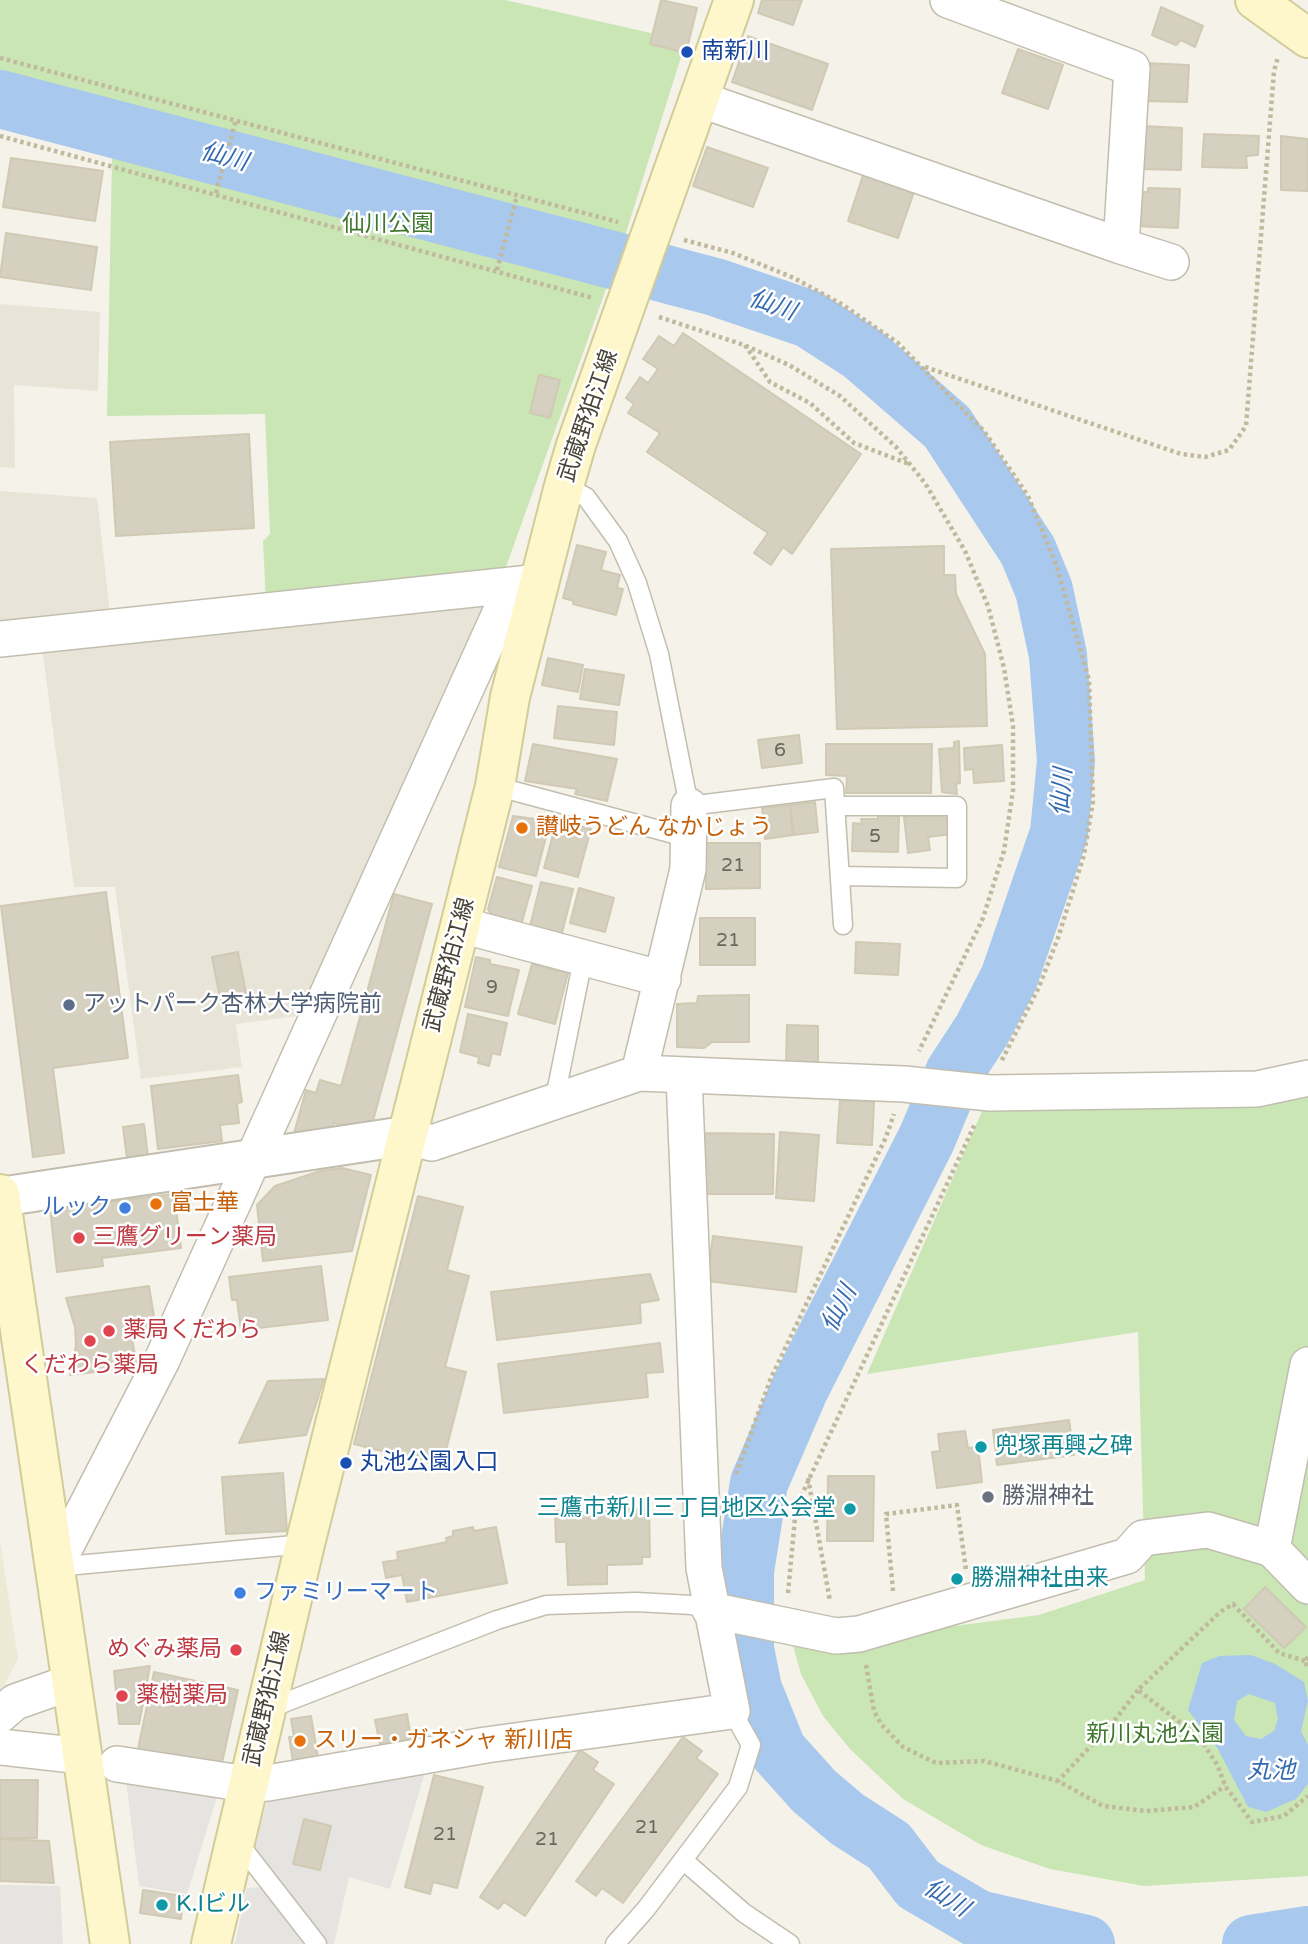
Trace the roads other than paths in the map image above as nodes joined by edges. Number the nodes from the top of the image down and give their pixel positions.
1 (734, 0) edge
2 (948, 0) edge
3 (699, 99) junction
4 (1121, 246) junction
5 (1171, 262) dead end
6 (564, 486) junction
7 (540, 582) junction
8 (0, 639) edge
9 (495, 786) junction
10 (836, 806) junction
11 (689, 822) junction
12 (841, 876) junction
13 (461, 925) junction
14 (843, 925) dead end
15 (583, 959) junction
16 (663, 979) junction
17 (639, 1073) junction
18 (684, 1076) junction
19 (1308, 1079) edge
20 (554, 1104) junction
21 (405, 1136) junction
22 (256, 1159) junction
23 (0, 1196) edge
24 (1308, 1365) edge
25 (304, 1544) junction
26 (1272, 1549) junction
27 (55, 1567) junction
28 (1308, 1586) edge
29 (710, 1610) junction
30 (72, 1682) junction
31 (265, 1710) junction
32 (732, 1711) junction
33 (0, 1715) edge
34 (0, 1747) edge
35 (100, 1760) junction
36 (247, 1784) junction
37 (235, 1839) junction
38 (682, 1860) junction
39 (110, 1944) edge
40 (211, 1944) edge
41 (317, 1944) edge
42 (615, 1944) edge
43 (790, 1944) edge

1 - 3 main road, 武蔵野狛江線
2 - 4 street
3 - 4 street
3 - 6 main road, 武蔵野狛江線
4 - 5 street
6 - 7 main road, 武蔵野狛江線
6 - 11 lane
7 - 8 street
7 - 9 main road, 武蔵野狛江線
7 - 22 street
9 - 11 lane
9 - 13 main road, 武蔵野狛江線
10 - 11 lane
10 - 12 lane
10 - 12 lane
11 - 16 street
12 - 14 lane
13 - 15 street
13 - 21 main road, 武蔵野狛江線
15 - 16 street
15 - 20 lane
16 - 17 street
17 - 18 street
17 - 20 street
18 - 19 street
18 - 29 street
20 - 21 street
21 - 22 street
21 - 25 main road, 武蔵野狛江線
22 - 23 street
22 - 27 street
23 - 27 main road
24 - 26 street
25 - 27 lane
25 - 31 main road, 武蔵野狛江線
26 - 28 street
26 - 29 street
27 - 30 main road
29 - 31 lane
29 - 32 street
30 - 33 street
30 - 35 main road
31 - 36 main road, 武蔵野狛江線
32 - 36 street
32 - 38 lane
34 - 35 street
35 - 36 street
35 - 39 main road
36 - 37 main road, 武蔵野狛江線
37 - 40 main road, 武蔵野狛江線
37 - 41 lane
38 - 42 lane
38 - 43 lane

